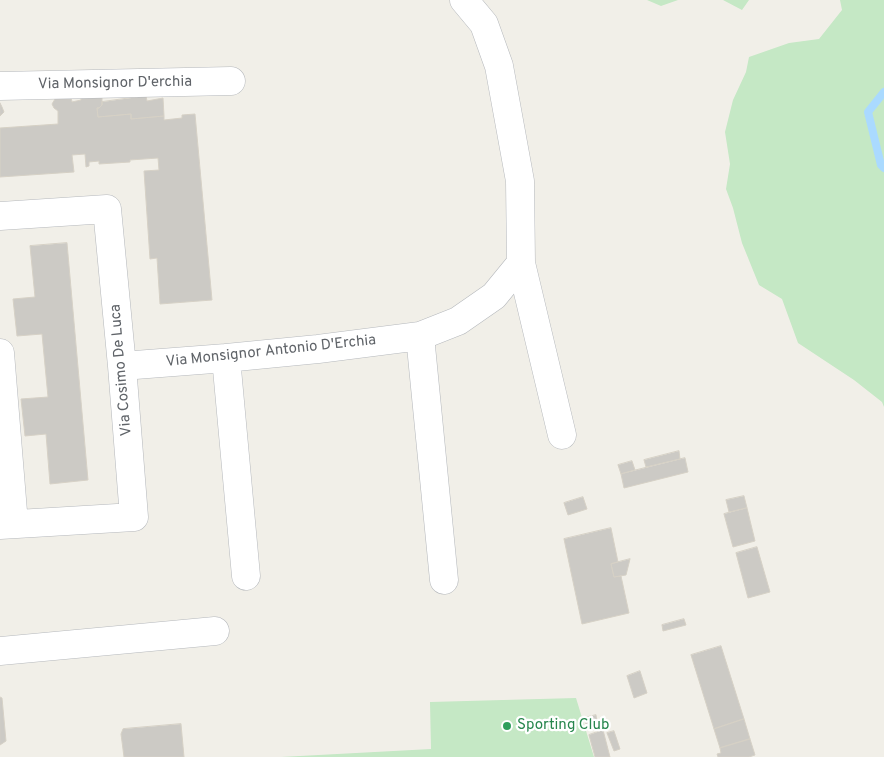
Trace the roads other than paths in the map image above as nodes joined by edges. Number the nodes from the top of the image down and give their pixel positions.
1 (464, 0) edge
2 (231, 81) dead end
3 (0, 86) edge
4 (0, 216) edge
5 (520, 263) junction
6 (420, 336) junction
7 (0, 353) edge
8 (226, 358) junction
9 (122, 366) junction
10 (562, 435) dead end
11 (7, 525) edge
12 (246, 576) dead end
13 (444, 580) dead end
14 (215, 631) dead end
15 (0, 651) edge

1 - 5 street
2 - 3 street, Via Monsignor D'erchia
4 - 9 street, Via Cosimo De Luca
5 - 6 street, Via Monsignor Antonio D'Erchia
5 - 10 street
6 - 8 street, Via Monsignor Antonio D'Erchia
6 - 13 street
7 - 11 street, Via Cosimo De Luca
8 - 9 street, Via Monsignor Antonio D'Erchia
8 - 12 street
9 - 11 street, Via Cosimo De Luca
14 - 15 street

